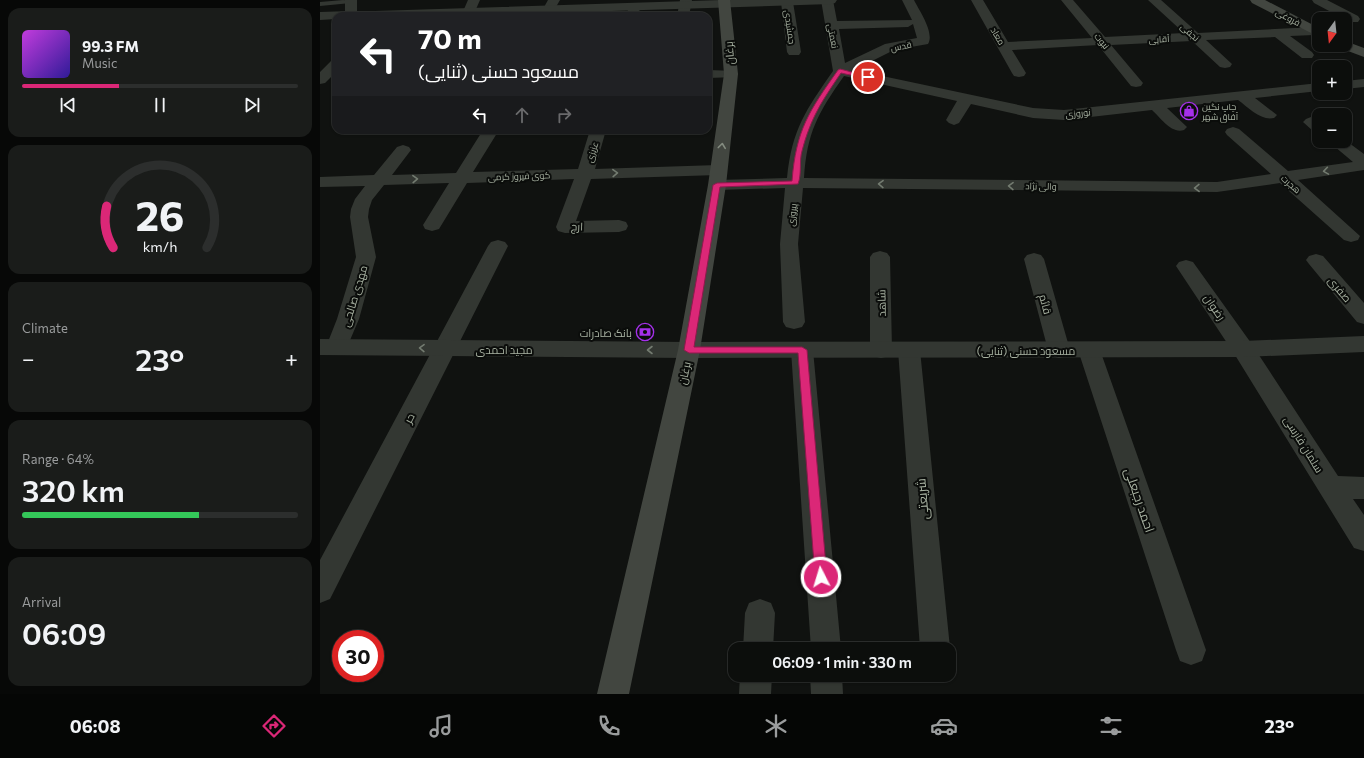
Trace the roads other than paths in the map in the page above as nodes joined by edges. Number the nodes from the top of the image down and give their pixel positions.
1 (351, 0) edge
2 (474, 0) edge
3 (826, 0) edge
4 (831, 0) edge
5 (908, 0) edge
6 (977, 0) edge
7 (1067, 0) edge
8 (1154, 0) edge
9 (1256, 0) edge
10 (1318, 0) edge
11 (786, 1) edge
12 (724, 2) edge
13 (320, 4) edge
14 (552, 5) edge
15 (640, 7) edge
16 (685, 7) edge
17 (351, 12) edge
18 (468, 12) edge
19 (513, 12) edge
20 (580, 12) edge
21 (320, 16) edge
22 (332, 16) edge
23 (1354, 19) dead end
24 (908, 23) dead end
25 (831, 25) junction
26 (1312, 29) edge
27 (1312, 32) edge
28 (1278, 33) junction
29 (1195, 37) junction
30 (1102, 41) junction
31 (1004, 46) junction
32 (1352, 48) edge
33 (794, 52) dead end
34 (1364, 53) edge
35 (1307, 55) dead end
36 (1225, 64) dead end
37 (332, 68) edge
38 (840, 71) junction
39 (1019, 73) dead end
40 (712, 74) edge
41 (731, 74) junction
42 (320, 80) edge
43 (1136, 83) dead end
44 (1364, 83) edge
45 (1352, 84) edge
46 (1312, 88) edge
47 (1242, 96) junction
48 (966, 99) junction
49 (1155, 105) junction
50 (1269, 115) dead end
51 (954, 120) dead end
52 (1179, 127) dead end
53 (1232, 132) dead end
54 (489, 134) edge
55 (597, 134) edge
56 (1345, 148) edge
57 (403, 150) dead end
58 (1364, 164) edge
59 (585, 174) junction
60 (462, 177) junction
61 (718, 177) junction
62 (1284, 178) junction
63 (379, 180) junction
64 (320, 182) edge
65 (795, 183) junction
66 (432, 226) dead end
67 (619, 226) dead end
68 (1351, 236) dead end
69 (498, 246) dead end
70 (880, 256) dead end
71 (1034, 259) dead end
72 (1316, 260) dead end
73 (1186, 266) dead end
74 (1364, 317) edge
75 (794, 322) dead end
76 (1364, 344) edge
77 (329, 347) edge
78 (445, 348) junction
79 (1243, 349) junction
80 (689, 350) junction
81 (802, 350) junction
82 (881, 350) junction
83 (909, 350) junction
84 (1059, 350) junction
85 (1089, 350) junction
86 (1331, 487) junction
87 (1364, 488) edge
88 (1364, 539) edge
89 (320, 589) edge
90 (760, 613) dead end
91 (758, 642) edge
92 (825, 642) edge
93 (934, 642) edge
94 (1191, 650) dead end
95 (756, 682) edge
96 (826, 682) edge
97 (613, 694) edge
98 (755, 694) edge
99 (827, 694) edge

1 - 13 lane
1 - 17 street
2 - 18 street
3 - 4 street
3 - 11 street
3 - 25 street, نعمتی
5 - 38 street, قدس
6 - 31 street, معاد
7 - 30 street, نبوت
8 - 29 street, نجفی
9 - 26 main road, فروغی
10 - 23 street
11 - 12 street
11 - 33 street, جمشیدی
12 - 16 street
12 - 41 main road, برغان
14 - 19 street
14 - 20 street
15 - 16 street
15 - 20 street
21 - 22 street
24 - 25 street
25 - 38 street, نعمتی
27 - 28 street, آقایی
28 - 29 street, آقایی
28 - 35 street
29 - 30 street, آقایی
29 - 36 street, نجفی
30 - 31 street, آقایی
30 - 43 street, نبوت
31 - 39 street, معاد
32 - 34 main road
37 - 42 street
38 - 48 street, نوروزی
38 - 65 street, پیروزی
40 - 41 street
61 -> 41 main road, برغان
44 - 45 street
46 - 47 street, نوروزی
47 - 49 street, نوروزی
47 - 50 street
48 - 49 street, نوروزی
48 - 51 street
49 - 52 street
53 - 62 street, هجرت
54 - 60 street
55 - 59 street, عزیزی
56 - 58 street
57 - 63 street, مهدی صالحی
58 -> 62 street, والی نژاد
59 - 60 street, کوی فیروز کرمی
59 -> 61 street, کوی فیروز کرمی
59 - 67 street, ارج
63 -> 60 street, کوی فیروز کرمی
60 - 66 street
61 - 65 street, والی نژاد
61 - 80 main road, برغان
62 -> 65 street, والی نژاد
62 - 68 street, هجرت
63 - 64 street, کوی فیروز کرمی
63 - 77 street, مهدی صالحی
65 - 75 street, پیروزی
69 - 78 street, حر
70 - 82 street, شاهد
71 - 84 street, قائم
72 - 74 street, صفری
73 - 79 street, رضوان
76 - 79 street, مسعود حسنی (ثنایی)
78 -> 77 street, مجید احمدی
80 -> 78 street, مجید احمدی
78 - 89 street, حر
79 - 85 street, مسعود حسنی (ثنایی)
79 - 86 street, سلمان فارسی
80 - 81 street, مسعود حسنی (ثنایی)
80 - 97 main road, برغان
81 - 82 street, مسعود حسنی (ثنایی)
81 - 92 street
82 - 83 street, مسعود حسنی (ثنایی)
83 - 84 street, مسعود حسنی (ثنایی)
83 - 93 street, شریعتی
84 - 85 street, مسعود حسنی (ثنایی)
85 - 94 street, احمد رجبعلی
86 - 87 street
86 - 88 street, سلمان فارسی
90 - 91 street
95 - 98 street
96 - 99 street

